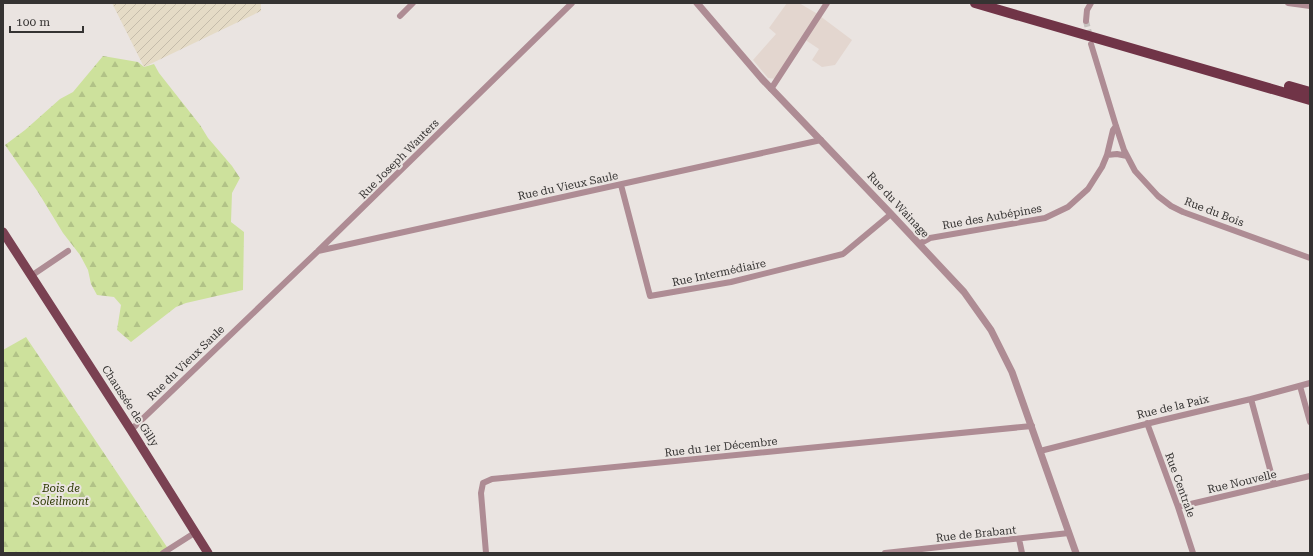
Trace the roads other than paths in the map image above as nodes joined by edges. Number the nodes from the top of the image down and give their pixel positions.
1 (413, 3) edge
2 (572, 3) edge
3 (696, 3) edge
4 (827, 3) edge
5 (975, 3) edge
6 (998, 3) edge
7 (1091, 3) edge
8 (1288, 3) edge
9 (1310, 6) edge
10 (400, 16) dead end
11 (1086, 21) tunnel mouth
12 (1091, 44) tunnel mouth
13 (771, 89) junction
14 (1305, 90) edge
15 (1310, 100) edge
16 (1116, 126) junction
17 (821, 140) junction
18 (1108, 155) junction
19 (1127, 156) junction
20 (621, 185) junction
21 (891, 214) junction
22 (3, 232) edge
23 (919, 244) junction
24 (68, 251) dead end
25 (318, 251) junction
26 (1310, 258) edge
27 (31, 276) junction
28 (238, 328) joint
29 (1310, 383) edge
30 (1300, 386) junction
31 (1251, 399) junction
32 (1310, 422) edge
33 (1147, 423) junction
34 (1032, 426) junction
35 (131, 430) junction
36 (1040, 451) junction
37 (1310, 476) edge
38 (1274, 484) junction
39 (1178, 507) junction
40 (196, 532) junction
41 (1069, 533) junction
42 (1020, 539) junction
43 (208, 552) edge
44 (163, 553) edge
45 (486, 553) edge
46 (885, 553) edge
47 (1022, 553) edge
48 (1076, 553) edge
49 (1193, 553) edge

1 - 10 street
2 - 25 street, Rue Joseph Wauters
3 - 13 street, Rue du Wainage
4 - 13 street
5 - 15 highway
6 - 14 highway
7 - 11 street
8 - 9 street
12 - 16 street, Rue du Bois
13 - 17 street, Rue du Wainage
16 - 18 street, Rue des Aubépines
16 - 19 street, Rue du Bois
17 - 20 street, Rue du Vieux Saule
17 - 21 street, Rue du Wainage
18 - 19 street
18 - 23 street, Rue des Aubépines
19 - 26 street, Rue du Bois
20 - 21 street, Rue Intermédiaire
20 - 25 street, Rue du Vieux Saule
21 - 23 street, Rue du Wainage
22 - 27 main road, Chaussée de Gilly
23 - 34 street, Rue du Wainage
24 - 27 street
25 - 28 street, Rue Joseph Wauters
27 - 35 main road, Chaussée de Gilly
28 - 35 street, Rue du Vieux Saule
29 - 30 street, Rue de la Paix
30 - 31 street, Rue de la Paix
30 - 32 street
31 - 33 street, Rue de la Paix
31 - 38 street
33 - 36 street, Rue de la Paix
33 - 39 street, Rue Centrale
34 - 36 street, Rue du Wainage
34 - 45 street, Rue du 1er Décembre
35 - 40 main road, Chaussée de Gilly
36 - 41 street, Rue du Wainage
37 - 38 street, Rue Nouvelle
38 - 39 street, Rue Nouvelle
39 - 49 street, Rue Centrale
40 - 43 main road, Chaussée de Gilly
40 - 44 street
41 - 42 street, Rue de Brabant
41 - 48 street, Rue du Wainage
42 - 46 street, Rue de Brabant
42 - 47 street

